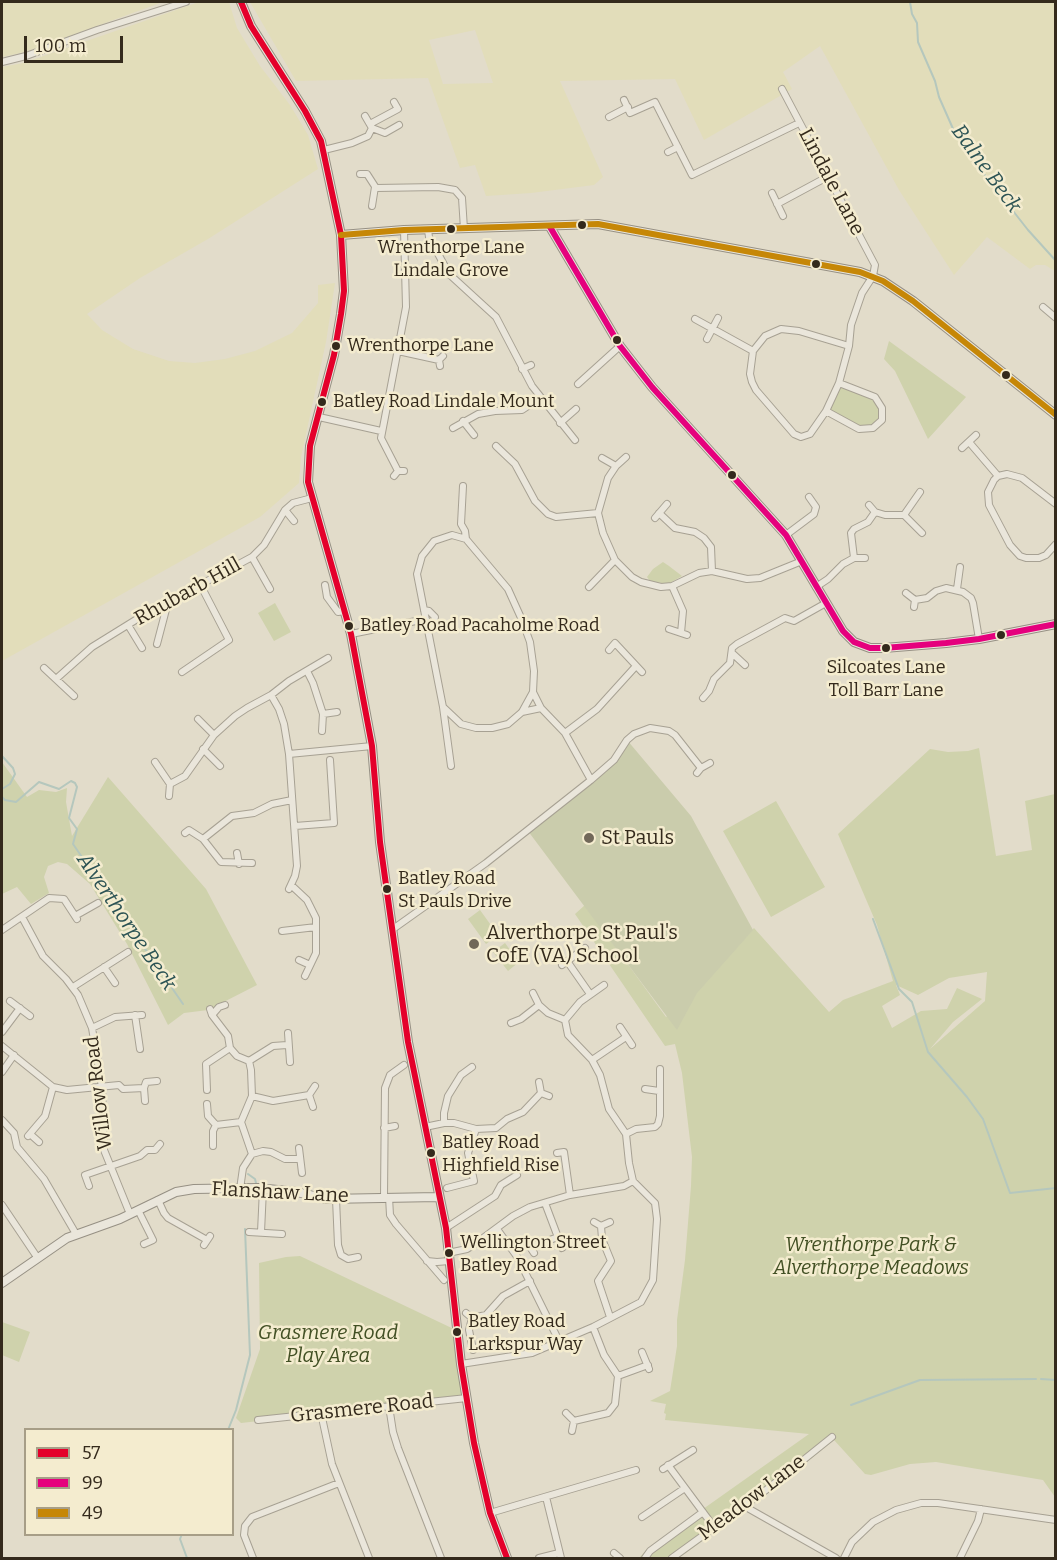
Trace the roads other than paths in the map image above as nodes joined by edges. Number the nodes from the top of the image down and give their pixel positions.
1 (186, 2) edge
2 (241, 2) edge
3 (2, 62) edge
4 (782, 89) dead end
5 (624, 99) dead end
6 (394, 102) dead end
7 (628, 107) junction
8 (365, 116) dead end
9 (609, 117) dead end
10 (799, 123) junction
11 (372, 124) junction
12 (399, 125) dead end
13 (678, 147) junction
14 (324, 150) junction
15 (668, 152) dead end
16 (360, 174) dead end
17 (829, 176) junction
18 (375, 187) junction
19 (772, 193) dead end
20 (777, 204) junction
21 (372, 206) dead end
22 (783, 216) dead end
23 (550, 227) junction
24 (464, 229) junction
25 (404, 230) junction
26 (428, 230) junction
27 (341, 235) junction
28 (873, 276) junction
29 (1043, 307) dead end
30 (718, 318) dead end
31 (1056, 318) edge
32 (696, 319) dead end
33 (713, 329) junction
34 (707, 339) dead end
35 (849, 345) junction
36 (620, 346) junction
37 (398, 351) junction
38 (753, 351) junction
39 (441, 361) dead end
40 (531, 365) dead end
41 (522, 369) junction
42 (839, 383) junction
43 (578, 384) dead end
44 (540, 398) junction
45 (576, 409) dead end
46 (826, 411) junction
47 (1056, 415) edge
48 (319, 417) junction
49 (463, 421) junction
50 (560, 423) junction
51 (453, 428) dead end
52 (381, 431) junction
53 (474, 435) dead end
54 (976, 435) dead end
55 (574, 440) dead end
56 (969, 442) junction
57 (962, 448) dead end
58 (497, 450) dead end
59 (626, 457) dead end
60 (602, 458) dead end
61 (616, 466) junction
62 (399, 472) dead end
63 (998, 476) junction
64 (463, 486) dead end
65 (920, 492) dead end
66 (809, 497) dead end
67 (312, 498) junction
68 (667, 504) dead end
69 (1056, 504) edge
70 (869, 505) dead end
71 (285, 510) junction
72 (875, 512) junction
73 (598, 513) junction
74 (904, 515) junction
75 (294, 521) dead end
76 (460, 524) junction
77 (922, 533) dead end
78 (453, 535) junction
79 (786, 535) junction
80 (466, 539) junction
81 (1056, 544) edge
82 (252, 557) junction
83 (854, 558) junction
84 (865, 558) dead end
85 (615, 560) junction
86 (802, 561) junction
87 (960, 567) dead end
88 (712, 571) junction
89 (587, 575) dead end
90 (200, 584) junction
91 (325, 585) dead end
92 (672, 586) junction
93 (816, 587) junction
94 (270, 589) dead end
95 (957, 589) junction
96 (906, 593) dead end
97 (168, 602) junction
98 (826, 603) junction
99 (424, 610) junction
100 (345, 611) junction
101 (426, 619) junction
102 (1056, 624) edge
103 (128, 625) junction
104 (428, 628) junction
105 (669, 629) dead end
106 (351, 634) junction
107 (979, 639) junction
108 (157, 644) dead end
109 (142, 648) dead end
110 (609, 650) dead end
111 (730, 650) junction
112 (328, 658) dead end
113 (745, 665) dead end
114 (636, 666) junction
115 (44, 668) dead end
116 (307, 671) junction
117 (182, 672) dead end
118 (642, 672) dead end
119 (56, 680) junction
120 (533, 692) junction
121 (271, 695) junction
122 (74, 696) dead end
123 (703, 698) dead end
124 (443, 707) junction
125 (541, 708) junction
126 (337, 712) dead end
127 (522, 712) junction
128 (323, 714) junction
129 (454, 718) junction
130 (198, 719) dead end
131 (446, 724) junction
132 (322, 731) dead end
133 (565, 733) junction
134 (214, 735) junction
135 (372, 746) junction
136 (203, 749) junction
137 (288, 754) junction
138 (330, 760) dead end
139 (155, 762) dead end
140 (710, 763) dead end
141 (220, 766) dead end
142 (451, 766) dead end
143 (591, 780) junction
144 (170, 784) junction
145 (169, 796) dead end
146 (292, 800) junction
147 (295, 826) junction
148 (185, 833) dead end
149 (203, 839) junction
150 (237, 853) dead end
151 (252, 863) dead end
152 (239, 864) junction
153 (98, 903) dead end
154 (22, 917) junction
155 (316, 927) junction
156 (393, 929) junction
157 (2, 930) edge
158 (282, 931) dead end
159 (585, 948) dead end
160 (128, 952) dead end
161 (299, 960) dead end
162 (310, 965) junction
163 (104, 967) junction
164 (305, 976) dead end
165 (115, 983) dead end
166 (604, 985) dead end
167 (73, 987) junction
168 (533, 993) dead end
169 (590, 994) junction
170 (10, 1001) dead end
171 (225, 1005) dead end
172 (539, 1005) junction
173 (20, 1008) junction
174 (30, 1016) dead end
175 (565, 1020) junction
176 (511, 1023) dead end
177 (620, 1027) dead end
178 (92, 1028) junction
179 (2, 1032) edge
180 (288, 1033) dead end
181 (626, 1037) junction
182 (147, 1039) dead end
183 (139, 1040) junction
184 (287, 1045) junction
185 (632, 1045) dead end
186 (2, 1046) edge
187 (230, 1048) junction
188 (140, 1049) dead end
189 (14, 1055) junction
190 (592, 1060) junction
191 (198, 1061) dead end
192 (249, 1061) junction
193 (290, 1062) dead end
194 (206, 1064) junction
195 (404, 1065) dead end
196 (472, 1067) dead end
197 (660, 1069) dead end
198 (2, 1072) edge
199 (157, 1081) dead end
200 (539, 1082) dead end
201 (315, 1086) dead end
202 (52, 1087) junction
203 (102, 1087) junction
204 (144, 1088) junction
205 (645, 1089) dead end
206 (207, 1090) dead end
207 (659, 1091) junction
208 (541, 1093) junction
209 (309, 1095) junction
210 (252, 1096) junction
211 (549, 1096) dead end
212 (145, 1101) dead end
213 (207, 1104) dead end
214 (314, 1107) dead end
215 (2, 1120) edge
216 (241, 1122) junction
217 (444, 1123) junction
218 (216, 1125) junction
219 (395, 1126) dead end
220 (425, 1127) junction
221 (384, 1128) junction
222 (476, 1129) junction
223 (626, 1134) junction
224 (39, 1142) dead end
225 (213, 1146) dead end
226 (299, 1148) dead end
227 (157, 1150) dead end
228 (252, 1154) junction
229 (557, 1154) dead end
230 (299, 1159) junction
231 (109, 1165) junction
232 (481, 1169) dead end
233 (473, 1172) junction
234 (302, 1173) dead end
235 (517, 1175) dead end
236 (633, 1180) junction
237 (89, 1186) dead end
238 (447, 1188) dead end
239 (240, 1189) junction
240 (263, 1189) junction
241 (570, 1195) junction
242 (386, 1197) junction
243 (438, 1197) junction
244 (336, 1199) junction
245 (158, 1200) junction
246 (546, 1203) junction
247 (2, 1205) edge
248 (134, 1212) junction
249 (594, 1222) dead end
250 (610, 1222) dead end
251 (601, 1226) junction
252 (446, 1228) junction
253 (497, 1229) junction
254 (249, 1232) dead end
255 (261, 1232) junction
256 (76, 1234) junction
257 (282, 1234) dead end
258 (558, 1237) junction
259 (207, 1240) dead end
260 (144, 1244) dead end
261 (530, 1247) dead end
262 (562, 1248) dead end
263 (37, 1257) junction
264 (358, 1257) dead end
265 (449, 1257) junction
266 (426, 1261) junction
267 (444, 1280) dead end
268 (530, 1281) junction
269 (2, 1283) edge
270 (466, 1313) dead end
271 (610, 1317) junction
272 (472, 1318) junction
273 (593, 1327) junction
274 (559, 1341) junction
275 (473, 1350) dead end
276 (642, 1352) dead end
277 (461, 1364) junction
278 (618, 1376) junction
279 (467, 1398) junction
280 (389, 1406) junction
281 (321, 1413) junction
282 (566, 1413) dead end
283 (258, 1420) dead end
284 (574, 1421) junction
285 (572, 1431) dead end
286 (832, 1437) dead end
287 (693, 1450) dead end
288 (636, 1470) dead end
289 (339, 1483) junction
290 (685, 1488) junction
291 (546, 1497) junction
292 (744, 1506) junction
293 (981, 1509) junction
294 (703, 1512) junction
295 (490, 1513) junction
296 (641, 1518) dead end
297 (1056, 1520) edge
298 (714, 1527) junction
299 (560, 1556) edge
300 (253, 1558) edge
301 (369, 1558) edge
302 (441, 1558) edge
303 (507, 1558) edge
304 (539, 1558) edge
305 (645, 1558) edge
306 (672, 1558) edge
307 (836, 1558) edge
308 (844, 1558) edge
309 (960, 1558) edge

1 - 3 street
2 - 14 street
4 - 10 street, Lindale Lane
5 - 7 street
6 - 11 street
7 - 9 street
7 - 13 street
8 - 11 street
10 - 13 street
10 - 17 street, Lindale Lane
11 - 12 street
11 - 14 street
13 - 15 street
14 - 27 street
16 - 18 street
17 - 20 street
17 - 28 street, Lindale Lane
18 - 21 street
18 - 24 street
19 - 20 street
20 - 22 street
23 - 24 street
23 - 28 street
23 - 36 street
24 - 26 street
25 - 26 street
25 - 27 street
25 - 37 street
26 - 41 street
27 - 48 street
28 - 35 street
28 - 47 street
29 - 31 street
30 - 33 street
32 - 33 street
33 - 34 street
33 - 38 street
35 - 38 street
35 - 42 street
36 - 43 street
36 - 79 street
37 - 39 street
37 - 52 street
38 - 46 street
40 - 41 street
41 - 44 street
42 - 46 street
42 - 46 street
44 - 49 street
44 - 50 street
45 - 50 street
48 - 52 street
48 - 67 street
49 - 51 street
49 - 53 street
50 - 55 street
52 - 62 street
54 - 56 street
56 - 57 street
56 - 63 street
58 - 73 street
59 - 61 street
60 - 61 street
61 - 73 street
63 - 69 street
63 - 81 street
64 - 76 street
65 - 74 street
66 - 79 street
67 - 71 street
67 - 100 street
68 - 88 street
70 - 72 street
71 - 75 street
71 - 82 street, Rhubarb Hill
72 - 74 street
72 - 83 street
73 - 85 street
74 - 77 street
76 - 78 street
76 - 80 street
78 - 80 street
78 - 99 street
79 - 86 street
80 - 120 street
82 - 90 street, Rhubarb Hill
82 - 94 street
83 - 84 street
83 - 93 street
85 - 89 street
85 - 92 street
86 - 88 street
86 - 93 street
87 - 95 street
88 - 92 street
90 - 97 street, Rhubarb Hill
90 - 117 street
91 - 100 street
92 - 105 street
93 - 98 street
95 - 96 street
95 - 107 street
97 - 103 street, Rhubarb Hill
97 - 108 street
98 - 107 street
98 - 111 street
99 - 101 street
99 - 104 street
100 - 106 street
101 - 104 street
101 - 106 street
102 - 107 street
103 - 109 street
103 - 119 street, Rhubarb Hill
104 - 124 street
106 - 135 street
110 - 114 street
111 - 113 street
111 - 123 street
112 - 116 street
114 - 118 street
114 - 133 street
115 - 119 street
116 - 121 street
116 - 128 street
119 - 122 street
120 - 125 street
120 - 127 street
121 - 134 street
121 - 137 street
124 - 129 street
124 - 131 street
125 - 127 street
125 - 133 street
126 - 128 street
127 - 129 street
128 - 132 street
129 - 131 street
130 - 134 street
131 - 142 street
133 - 143 street
134 - 136 street
135 - 137 street
135 - 156 street
136 - 141 street
136 - 144 street
137 - 146 street
138 - 147 street
139 - 144 street
140 - 143 street
143 - 156 street
144 - 145 street
146 - 147 street
146 - 149 street
147 - 155 street
148 - 149 street
149 - 152 street
150 - 152 street
151 - 152 street
153 - 154 street
154 - 157 street
154 - 167 street, Willow Road
155 - 158 street
155 - 162 street
156 - 220 street
159 - 169 street
160 - 163 street
161 - 162 street
162 - 164 street
163 - 165 street
163 - 167 street
166 - 169 street
167 - 178 street, Willow Road
168 - 172 street
169 - 175 street
170 - 173 street
171 - 187 street
172 - 175 street
172 - 176 street
173 - 174 street
173 - 179 street
175 - 190 street
177 - 181 street
178 - 183 street
178 - 203 street, Willow Road
180 - 184 street
181 - 185 street
181 - 190 street
182 - 183 street
183 - 188 street
184 - 192 street
184 - 193 street
186 - 189 street
187 - 192 street
187 - 194 street
189 - 198 street
189 - 202 street
190 - 223 street
191 - 194 street
192 - 210 street
194 - 206 street
195 - 221 street
196 - 217 street
197 - 207 street
199 - 204 street
200 - 208 street
201 - 209 street
202 - 203 street
202 - 224 street
203 - 204 street
203 - 231 street, Willow Road
204 - 212 street
205 - 207 street
207 - 223 street
208 - 211 street
208 - 222 street
209 - 210 street
209 - 214 street
210 - 216 street
213 - 218 street
215 - 256 street
216 - 218 street
216 - 228 street
217 - 220 street
217 - 222 street
218 - 225 street
219 - 221 street
220 - 243 street
221 - 242 street
222 - 233 street
223 - 236 street
226 - 230 street
227 - 231 street
228 - 230 street
228 - 239 street
229 - 241 street
230 - 234 street
231 - 237 street
231 - 248 street, Willow Road
232 - 233 street
233 - 238 street
235 - 252 street
236 - 241 street
236 - 271 street
239 - 240 street, Flanshaw Lane
239 - 245 street, Flanshaw Lane
240 - 244 street, Flanshaw Lane
240 - 255 street
241 - 246 street
242 - 243 street, Flanshaw Lane
242 - 244 street, Flanshaw Lane
242 - 266 street
243 - 252 street
244 - 264 street
245 - 248 street, Flanshaw Lane
245 - 259 street
246 - 253 street
246 - 258 street
247 - 263 street
248 - 256 street, Flanshaw Lane
248 - 260 street, Willow Road
249 - 251 street
250 - 251 street
251 - 271 street
252 - 265 street
253 - 265 street
253 - 268 street
254 - 255 street
255 - 257 street
256 - 263 street, Flanshaw Lane
258 - 261 street
258 - 262 street
263 - 269 street, Flanshaw Lane
265 - 266 street
265 - 277 street
266 - 267 street
268 - 272 street
268 - 274 street
270 - 272 street
271 - 273 street
272 - 275 street
273 - 274 street
273 - 278 street
274 - 277 street
276 - 278 street
277 - 279 street
278 - 284 street
279 - 280 street, Grasmere Road
279 - 295 street
280 - 281 street, Grasmere Road
280 - 302 street
281 - 283 street, Grasmere Road
281 - 289 street
282 - 284 street
284 - 285 street
286 - 292 street, Meadow Lane
287 - 290 street
288 - 291 street
289 - 300 street
289 - 301 street
290 - 294 street
290 - 296 street
291 - 295 street
291 - 299 street
292 - 298 street, Meadow Lane
292 - 307 street
293 - 297 street
293 - 308 street
293 - 309 street
294 - 298 street
294 - 305 street
295 - 303 street
298 - 306 street, Meadow Lane
299 - 304 street

